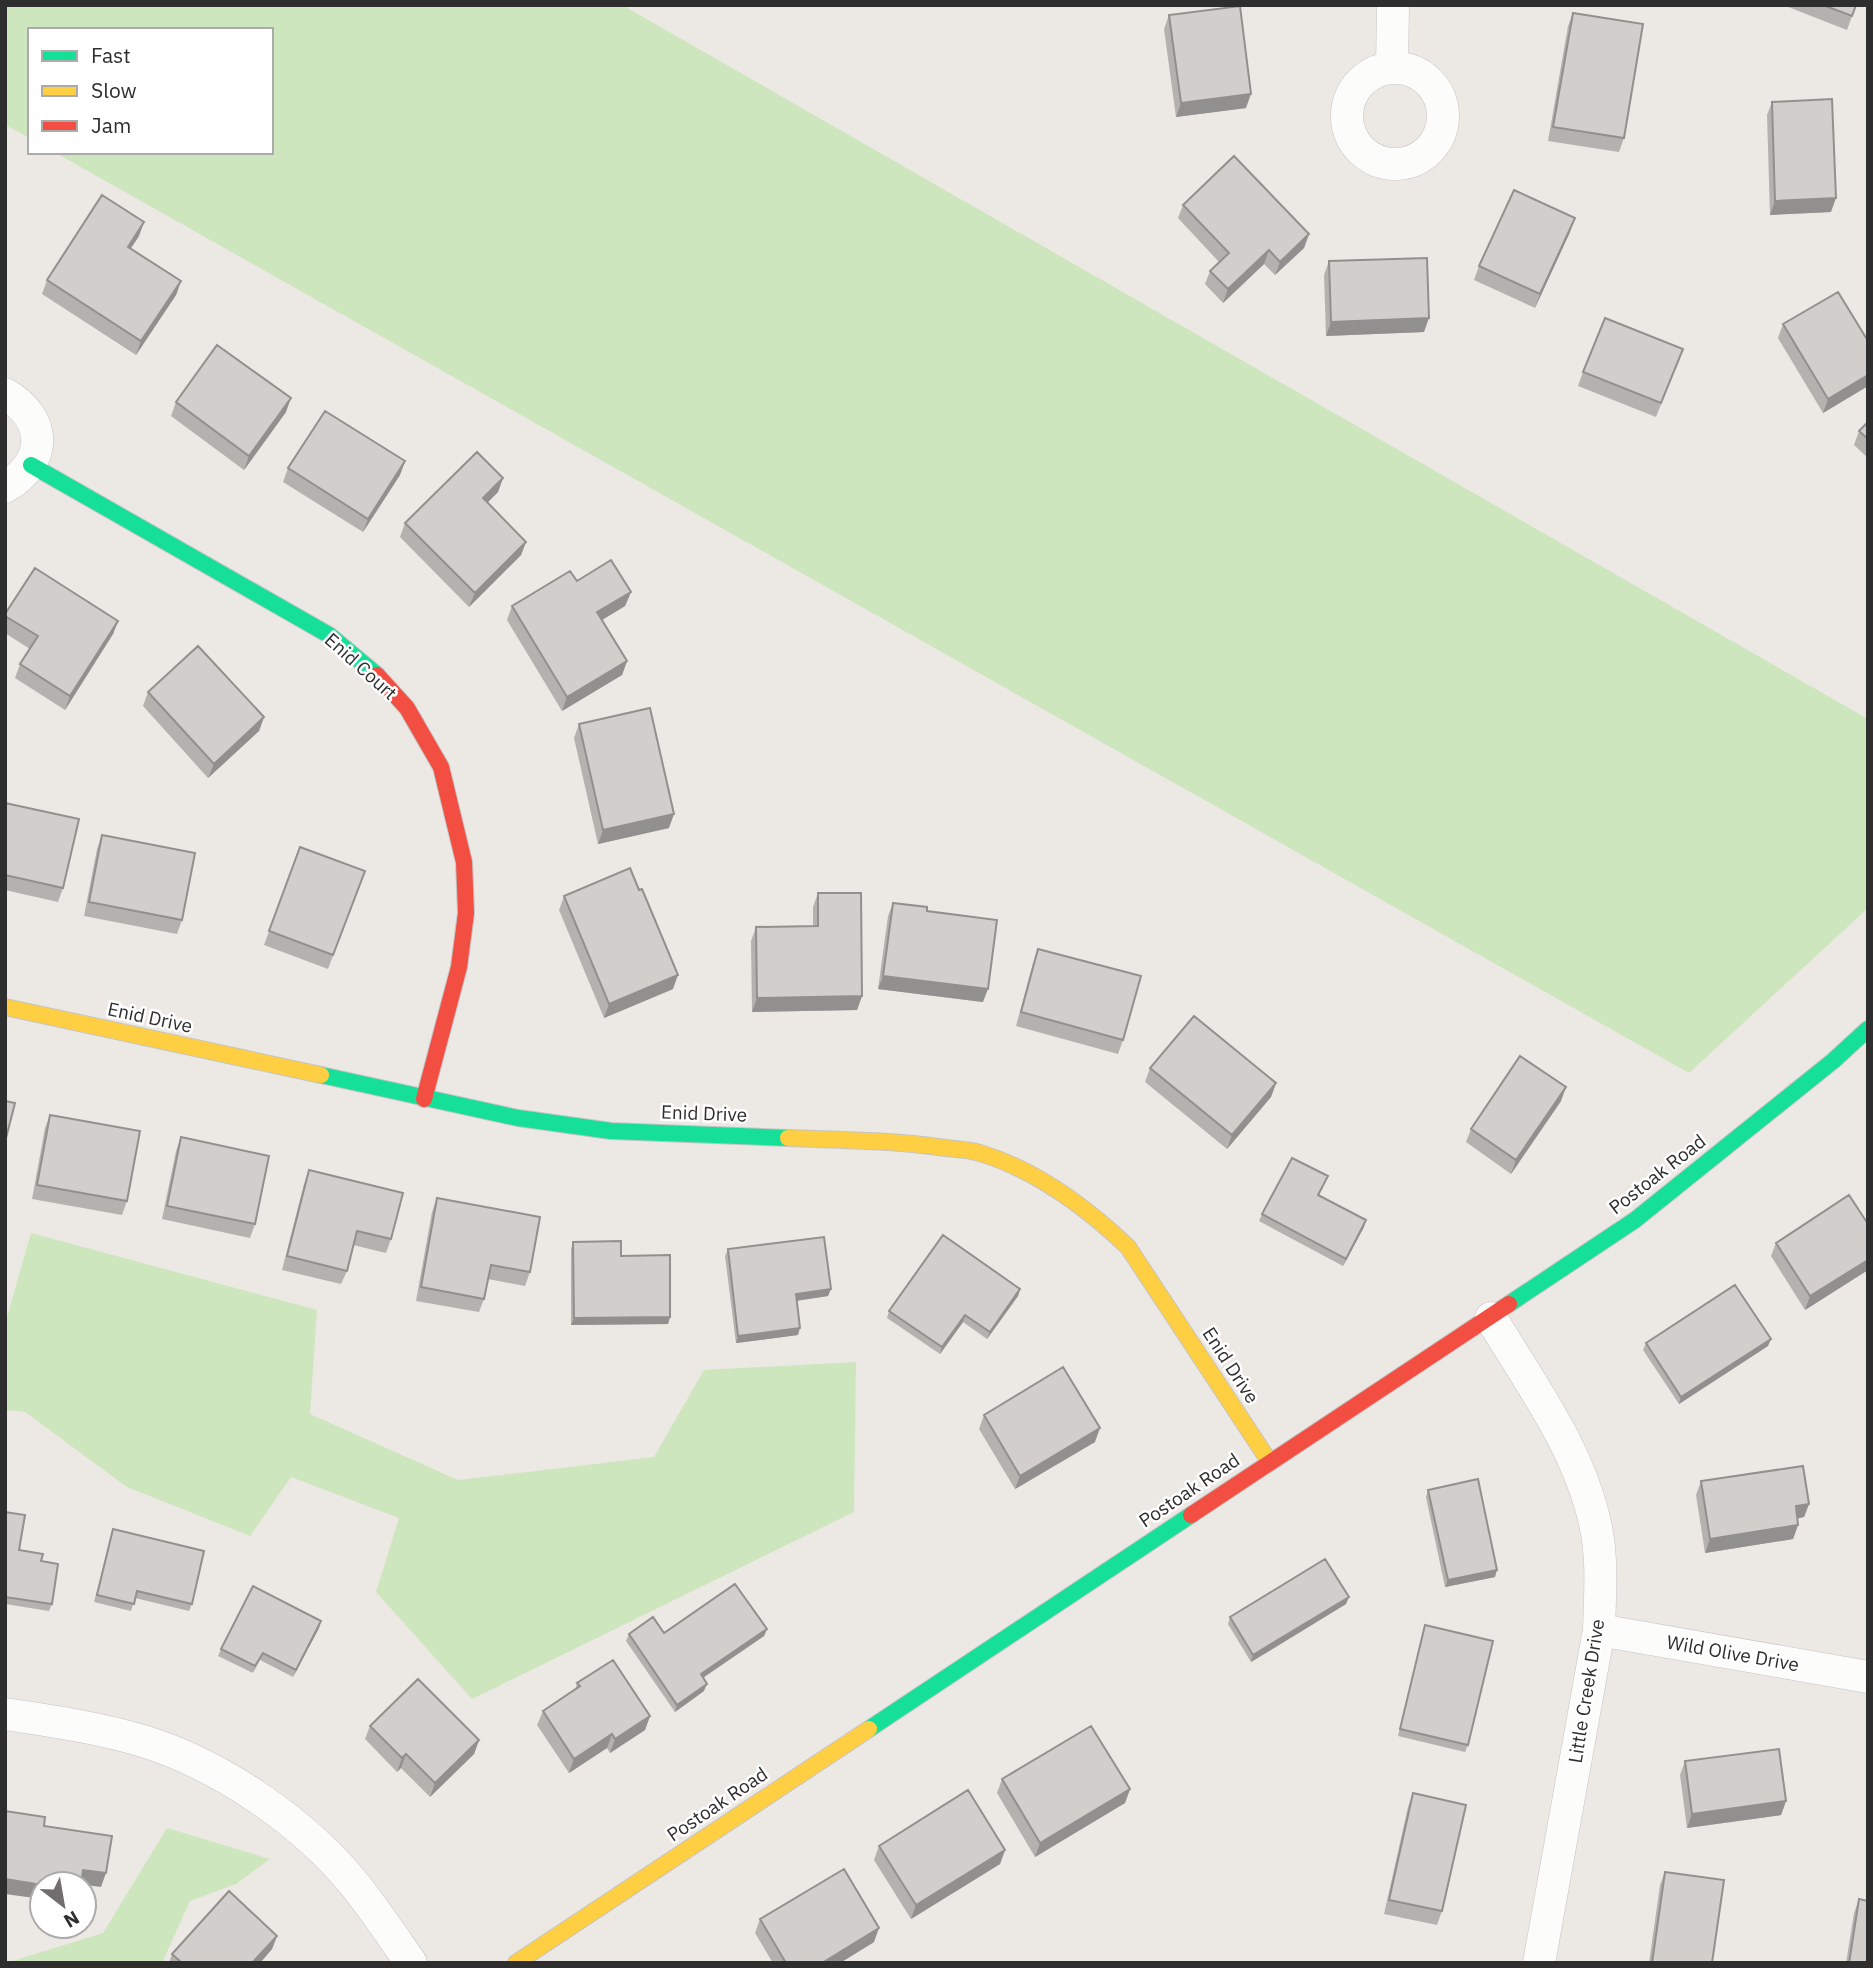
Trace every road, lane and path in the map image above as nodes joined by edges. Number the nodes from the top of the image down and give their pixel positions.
1 (1394, 5) edge
2 (1392, 68) dead end
3 (5, 394) edge
4 (31, 465) junction
5 (5, 487) edge
6 (5, 1007) edge
7 (1868, 1029) edge
8 (424, 1099) junction
9 (1491, 1318) junction
10 (1269, 1461) junction
11 (1599, 1630) junction
12 (1868, 1677) edge
13 (5, 1714) edge
14 (411, 1963) edge
15 (516, 1963) edge
16 (1539, 1963) edge

1 - 2 street
3 - 4 street
4 - 5 street
4 - 8 street, Enid Court
6 - 8 street, Enid Drive
7 - 9 street, Postoak Road
8 - 10 street, Enid Drive
9 - 10 street, Postoak Road
9 - 11 street, Little Creek Drive
10 - 15 street, Postoak Road
11 - 12 street, Wild Olive Drive
11 - 16 street, Little Creek Drive
13 - 14 street

